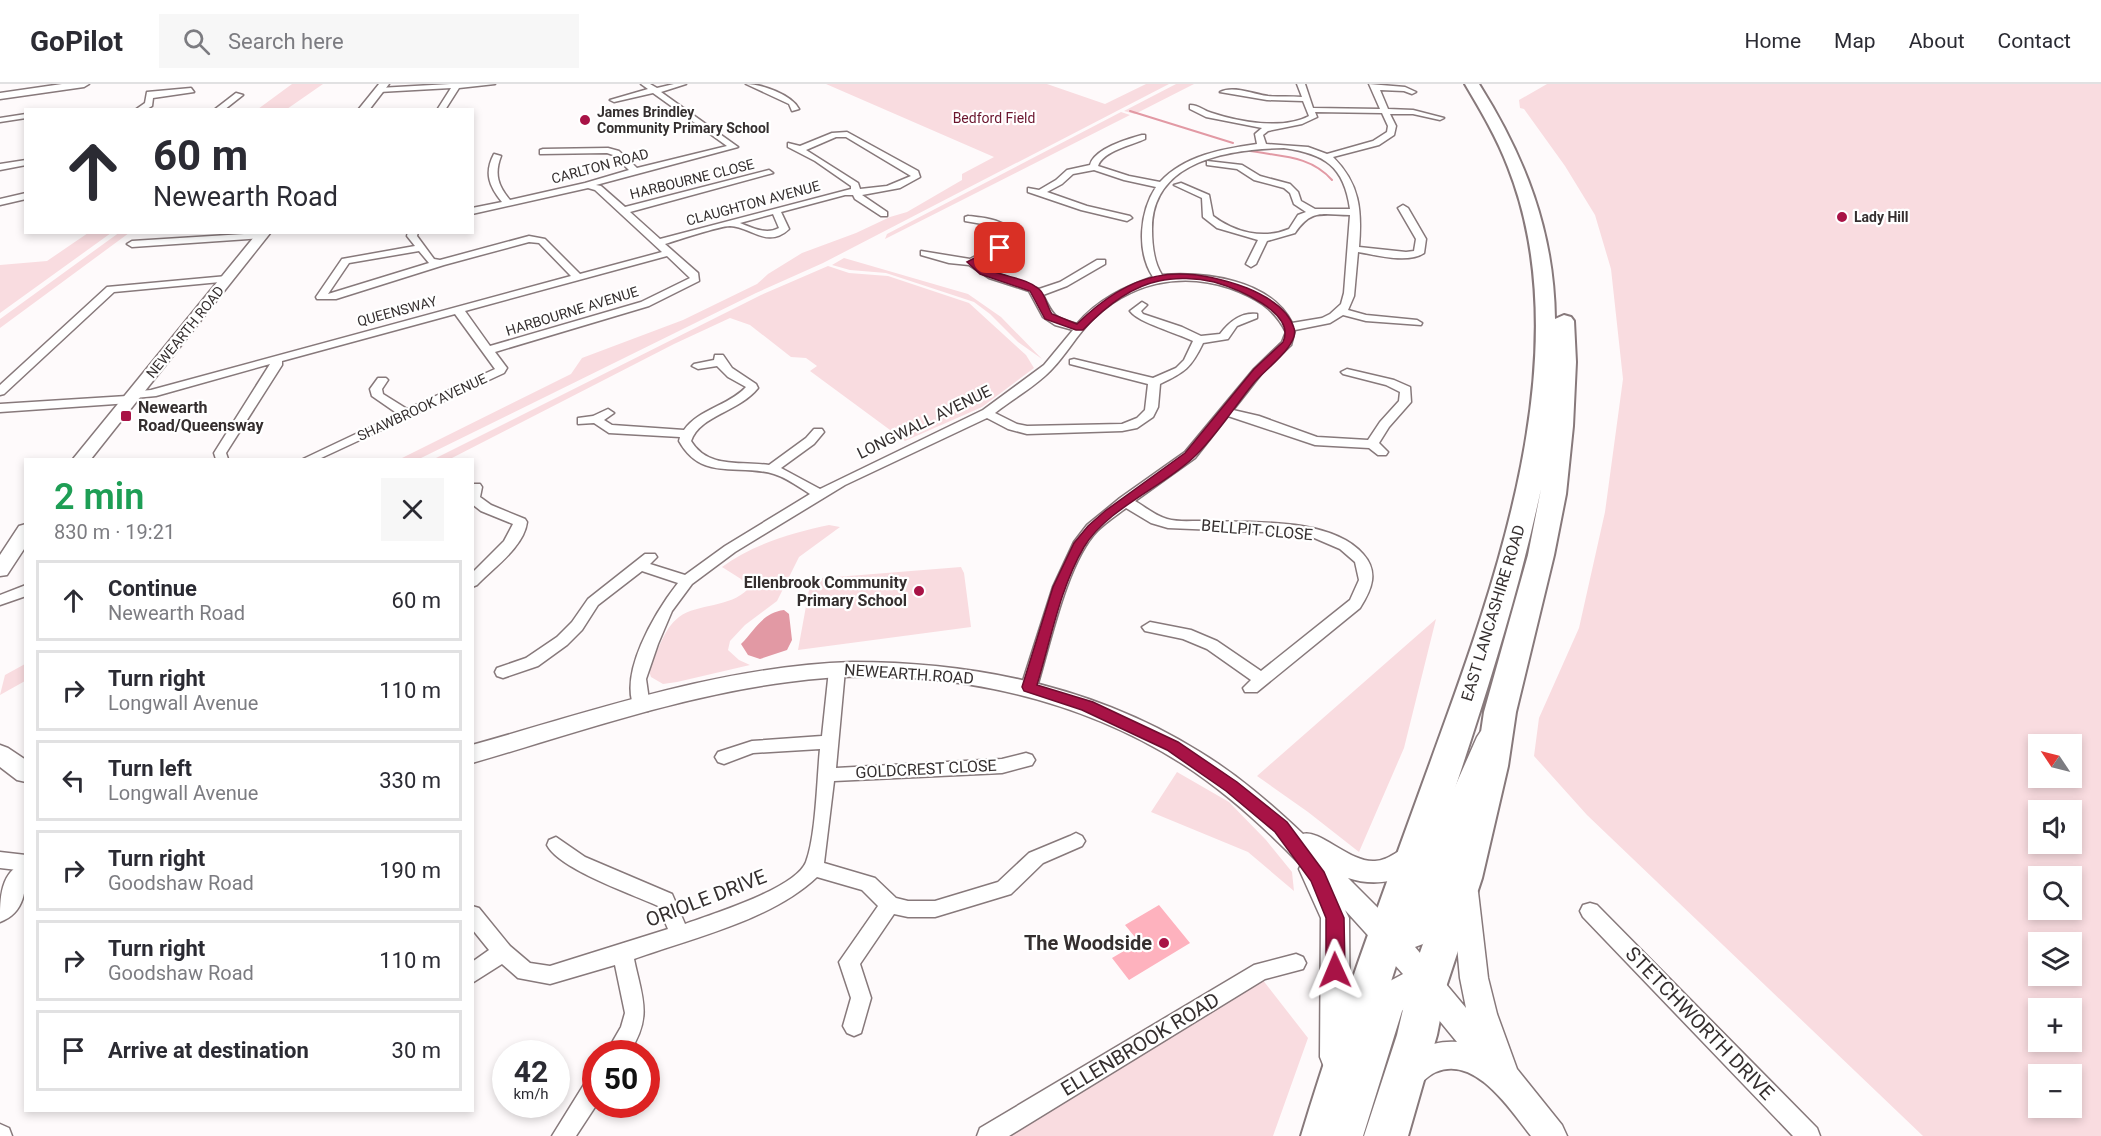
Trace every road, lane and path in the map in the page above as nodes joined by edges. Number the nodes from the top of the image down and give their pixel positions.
1 (84, 84) edge
2 (491, 84) edge
3 (645, 84) edge
4 (682, 84) edge
5 (750, 84) edge
6 (1301, 84) edge
7 (1473, 84) edge
8 (1485, 84) edge
9 (458, 85) edge
10 (1374, 86) edge
11 (382, 87) edge
12 (1409, 89) dead end
13 (191, 90) dead end
14 (655, 91) junction
15 (1228, 91) dead end
16 (239, 95) junction
17 (249, 95) dead end
18 (0, 96) edge
19 (228, 96) dead end
20 (1308, 99) junction
21 (615, 100) dead end
22 (796, 107) dead end
23 (142, 108) edge
24 (221, 108) edge
25 (365, 108) edge
26 (442, 108) edge
27 (1312, 110) junction
28 (1184, 111) dead end
29 (1385, 111) junction
30 (24, 116) edge
31 (1440, 118) dead end
32 (0, 120) edge
33 (1268, 127) junction
34 (1144, 137) dead end
35 (1262, 146) junction
36 (543, 152) dead end
37 (497, 156) dead end
38 (1325, 157) junction
39 (24, 162) edge
40 (1216, 163) dead end
41 (0, 167) edge
42 (1094, 167) junction
43 (635, 170) junction
44 (769, 174) dead end
45 (588, 185) junction
46 (1162, 185) junction
47 (1184, 189) dead end
48 (856, 192) junction
49 (24, 197) edge
50 (0, 202) edge
51 (508, 203) junction
52 (1392, 207) dead end
53 (776, 210) junction
54 (622, 211) junction
55 (474, 212) edge
56 (1313, 212) junction
57 (1355, 212) junction
58 (884, 214) dead end
59 (1128, 218) dead end
60 (968, 219) dead end
61 (730, 223) junction
62 (263, 234) edge
63 (412, 234) edge
64 (1263, 238) junction
65 (657, 243) junction
66 (132, 244) dead end
67 (422, 248) junction
68 (1354, 249) junction
69 (922, 252) dead end
70 (668, 253) junction
71 (1241, 256) dead end
72 (1103, 261) dead end
73 (972, 262) junction
74 (440, 263) junction
75 (577, 277) junction
76 (1159, 278) junction
77 (227, 279) junction
78 (1038, 293) junction
79 (1142, 305) dead end
80 (458, 310) junction
81 (1340, 311) junction
82 (1253, 316) dead end
83 (1418, 323) dead end
84 (1289, 327) junction
85 (1079, 328) junction
86 (1199, 340) junction
87 (488, 350) junction
88 (276, 359) junction
89 (1074, 362) dead end
90 (698, 366) dead end
91 (1347, 372) dead end
92 (395, 377) dead end
93 (1154, 382) junction
94 (748, 383) junction
95 (767, 384) dead end
96 (0, 391) edge
97 (132, 397) junction
98 (0, 408) edge
99 (1224, 411) junction
100 (987, 413) junction
101 (407, 414) junction
102 (582, 421) dead end
103 (818, 431) dead end
104 (686, 434) junction
105 (83, 458) edge
106 (222, 458) edge
107 (311, 458) edge
108 (772, 469) junction
109 (475, 487) dead end
110 (474, 492) edge
111 (819, 494) junction
112 (474, 499) edge
113 (1125, 501) junction
114 (24, 533) edge
115 (0, 570) edge
116 (474, 579) edge
117 (687, 581) junction
118 (24, 591) edge
119 (0, 600) edge
120 (1146, 626) dead end
121 (837, 670) junction
122 (503, 672) dead end
123 (1029, 687) junction
124 (642, 707) junction
125 (1500, 712) junction
126 (830, 742) junction
127 (474, 753) edge
128 (0, 754) edge
129 (724, 757) dead end
130 (1026, 760) dead end
131 (24, 772) edge
132 (826, 775) junction
133 (1281, 827) junction
134 (1076, 841) dead end
135 (556, 845) dead end
136 (1414, 854) junction
137 (0, 860) edge
138 (24, 863) edge
139 (814, 868) junction
140 (24, 876) edge
141 (1464, 878) junction
142 (890, 905) junction
143 (0, 910) edge
144 (1590, 911) dead end
145 (474, 916) edge
146 (680, 934) junction
147 (1387, 935) junction
148 (503, 952) junction
149 (623, 954) junction
150 (1296, 963) dead end
151 (474, 973) edge
152 (1428, 984) junction
153 (854, 1026) dead end
154 (626, 1040) edge
155 (1508, 1083) junction
156 (1402, 1085) junction
157 (582, 1107) edge
158 (1328, 1118) edge
159 (563, 1136) edge
160 (988, 1136) edge
161 (1347, 1136) edge
162 (1386, 1136) edge
163 (1551, 1136) edge
164 (1809, 1136) edge

1 - 18 main road
2 - 9 street
3 - 14 street
4 - 14 street
5 - 22 street
6 - 20 street
7 - 136 highway, EAST LANCASHIRE ROAD
8 - 125 highway, EAST LANCASHIRE ROAD
9 - 11 street
9 - 26 street
10 - 12 street
10 - 29 street
11 - 25 main road
13 - 23 street
14 - 21 street
14 - 43 street, CARLTON ROAD
15 - 20 street
16 - 17 street
16 - 19 street
16 - 24 street
20 - 27 street
27 - 29 street
27 - 33 street
28 - 33 street
29 - 31 street
29 - 38 street
30 - 32 street
33 - 35 street
34 - 42 street
35 - 38 street
35 - 46 street
36 - 43 street
37 - 51 street
38 - 57 street
39 - 41 street
40 - 56 street
42 - 46 street
42 - 59 street
43 - 45 street, CARLTON ROAD
44 - 54 street, HARBOURNE CLOSE
45 - 51 street, CARLTON ROAD
45 - 54 street, HARBOURNE AVENUE
46 - 76 street
47 - 64 street
48 - 48 street, CLAUGHTON AVENUE
48 - 53 street, CLAUGHTON AVENUE
48 - 58 street
49 - 50 street
51 - 55 street, CARLTON ROAD
52 - 68 street
53 - 61 street, CLAUGHTON AVENUE
53 - 61 street
54 - 65 street, HARBOURNE AVENUE
56 - 57 street
56 - 64 street
57 - 68 street
60 - 73 street
61 - 65 street, CLAUGHTON AVENUE
62 - 66 street
62 - 77 main road, NEWEARTH ROAD
63 - 67 street
64 - 71 street
65 - 70 street, HARBOURNE AVENUE
67 - 74 street
67 - 74 street
68 - 81 street
69 - 73 street
70 - 75 street, QUEENSWAY
70 - 87 street, HARBOURNE AVENUE
72 - 78 street
73 - 78 street
74 - 75 street
75 - 80 street, QUEENSWAY
76 - 84 street, LONGWALL AVENUE
76 - 85 street, LONGWALL AVENUE
77 - 96 street
77 - 97 main road, NEWEARTH ROAD
78 - 85 street
79 - 86 street
80 - 87 street, SHAWBROOK AVENUE
80 - 88 street, QUEENSWAY
81 - 83 street
81 - 84 street
82 - 86 street
84 - 99 street
85 - 100 street, LONGWALL AVENUE
86 - 93 street
87 - 101 street, SHAWBROOK AVENUE
88 - 97 street, QUEENSWAY
88 - 106 street
89 - 93 street
90 - 94 street
91 - 99 street
92 - 101 street
93 - 100 street
94 - 95 street
94 - 104 street
97 - 98 street, QUEENSWAY
97 - 105 main road, NEWEARTH ROAD
99 - 113 street
100 - 111 street, LONGWALL AVENUE
101 - 107 street, SHAWBROOK AVENUE
102 - 104 street
103 - 108 street
104 - 108 street
108 - 111 street
109 - 110 street
111 - 117 street, LONGWALL AVENUE
112 - 116 street
113 - 120 street, BELLPIT CLOSE
113 - 123 street
114 - 115 main road
117 - 122 street
117 - 124 street, LONGWALL AVENUE
118 - 119 street
121 - 123 main road, NEWEARTH ROAD
121 - 124 main road, NEWEARTH ROAD
121 - 126 street
123 - 133 main road, NEWEARTH ROAD
124 - 127 main road, NEWEARTH ROAD
125 - 141 highway, EAST LANCASHIRE ROAD
125 - 147 main road
126 - 129 street
126 - 132 street
128 - 131 main road
130 - 132 street, GOLDCREST CLOSE
132 - 139 street
133 - 136 main road
133 - 147 main road, NEWEARTH ROAD
133 - 158 main road
134 - 142 street
135 - 146 street
136 - 147 highway, EAST LANCASHIRE ROAD
137 - 138 street
139 - 142 street
139 - 146 street, ORIOLE DRIVE
140 - 143 main road
141 - 152 highway, EAST LANCASHIRE ROAD
141 - 155 main road
142 - 153 street
144 - 164 street, STETCHWORTH DRIVE
145 - 148 street, ORIOLE DRIVE
146 - 149 street, ORIOLE DRIVE
147 - 152 main road, NEWEARTH ROAD
147 - 158 highway, EAST LANCASHIRE ROAD
148 - 149 street, ORIOLE DRIVE
148 - 151 street
149 - 154 street
150 - 160 street, ELLENBROOK ROAD
152 - 155 main road
152 - 156 highway, EAST LANCASHIRE ROAD
152 - 161 main road
155 - 156 main road
155 - 163 main road
156 - 162 highway, EAST LANCASHIRE ROAD
157 - 159 street

